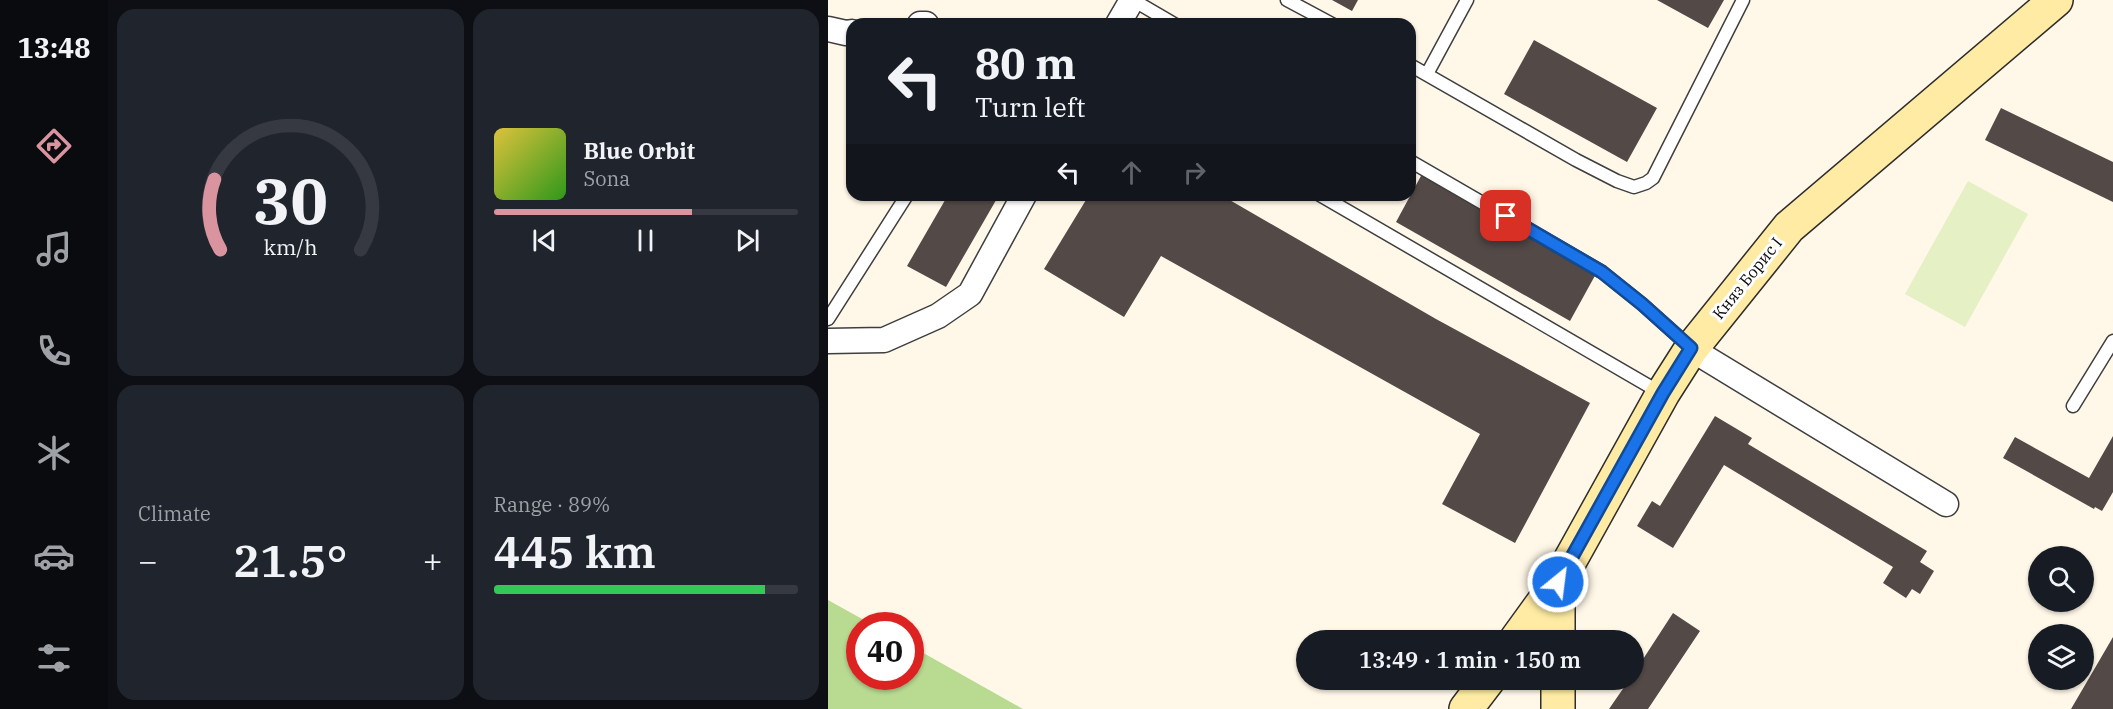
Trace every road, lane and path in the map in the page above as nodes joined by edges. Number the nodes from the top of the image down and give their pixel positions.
1 (1133, 0) edge
2 (1287, 0) edge
3 (1467, 0) edge
4 (1743, 0) edge
5 (2056, 0) edge
6 (1122, 18) edge
7 (1164, 18) edge
8 (1321, 18) edge
9 (828, 29) edge
10 (846, 33) edge
11 (1416, 68) edge
12 (1427, 74) junction
13 (1416, 164) edge
14 (903, 201) edge
15 (1021, 201) edge
16 (1330, 201) edge
17 (828, 320) edge
18 (828, 341) edge
19 (2113, 341) edge
20 (1691, 348) junction
21 (1663, 393) junction
22 (2073, 406) dead end
23 (1946, 504) dead end
24 (1558, 582) junction
25 (1523, 630) edge
26 (1558, 630) edge
27 (1480, 690) edge
28 (1558, 690) edge
29 (1466, 709) edge
30 (1558, 709) edge

1 - 6 street
1 - 7 lane
2 - 8 lane
3 - 12 lane
4 - 12 lane
5 - 20 street, Княз Борис I
9 - 10 street
11 - 12 lane
13 - 20 lane
14 - 17 lane
15 - 18 street
16 - 21 lane
19 - 22 lane
20 - 21 street, Княз Борис I
20 - 23 street
21 - 24 street, Княз Борис I
24 - 25 street
24 - 26 street, Княз Борис I
27 - 29 street
28 - 30 street

